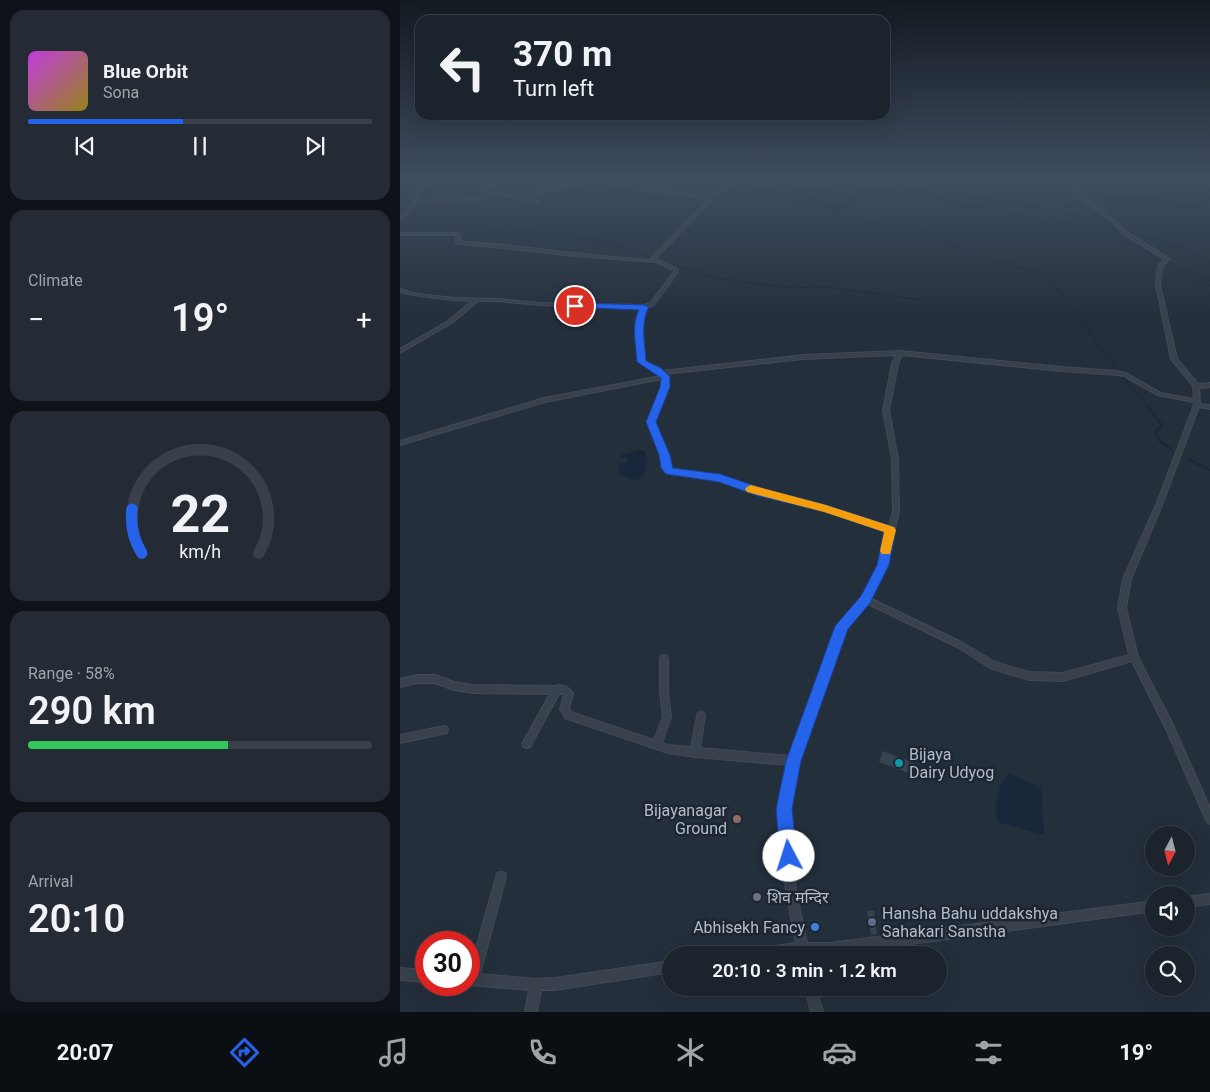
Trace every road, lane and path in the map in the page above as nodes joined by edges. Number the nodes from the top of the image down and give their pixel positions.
1 (684, 226) edge
2 (1119, 226) edge
3 (400, 234) edge
4 (650, 261) junction
5 (400, 290) edge
6 (476, 300) junction
7 (645, 307) junction
8 (400, 351) edge
9 (900, 353) junction
10 (664, 375) junction
11 (1210, 385) edge
12 (1196, 386) junction
13 (1197, 403) junction
14 (1210, 407) edge
15 (400, 443) edge
16 (890, 530) junction
17 (865, 599) junction
18 (1134, 657) junction
19 (664, 659) dead end
20 (400, 684) edge
21 (557, 689) junction
22 (701, 716) dead end
23 (444, 730) dead end
24 (400, 739) edge
25 (527, 744) dead end
26 (656, 745) junction
27 (695, 753) junction
28 (793, 761) junction
29 (1210, 819) edge
30 (502, 877) dead end
31 (1210, 899) edge
32 (1195, 901) edge
33 (1145, 907) edge
34 (802, 946) edge
35 (853, 946) edge
36 (480, 949) edge
37 (662, 968) edge
38 (400, 974) edge
39 (415, 975) edge
40 (480, 980) edge
41 (536, 984) junction
42 (813, 996) edge
43 (531, 1012) edge
44 (817, 1012) edge

1 - 4 street
2 - 12 street
3 - 4 street
4 - 7 street
5 - 6 street
6 - 7 street
6 - 8 street
7 - 10 street
9 - 10 street
9 - 13 street
9 - 16 street
10 - 15 street
10 - 16 street
11 - 12 street
12 - 13 street
13 - 14 street
13 - 18 street
16 - 17 street
17 - 18 street
17 - 28 street
18 - 29 street
19 - 26 street
20 - 21 street
21 - 25 street
21 - 26 street
22 - 27 street
23 - 24 street
26 - 27 street
27 - 28 street
28 - 34 street
30 - 36 street
31 - 32 street
33 - 35 street
37 - 41 street
38 - 39 street
40 - 41 street
41 - 43 street
42 - 44 street

